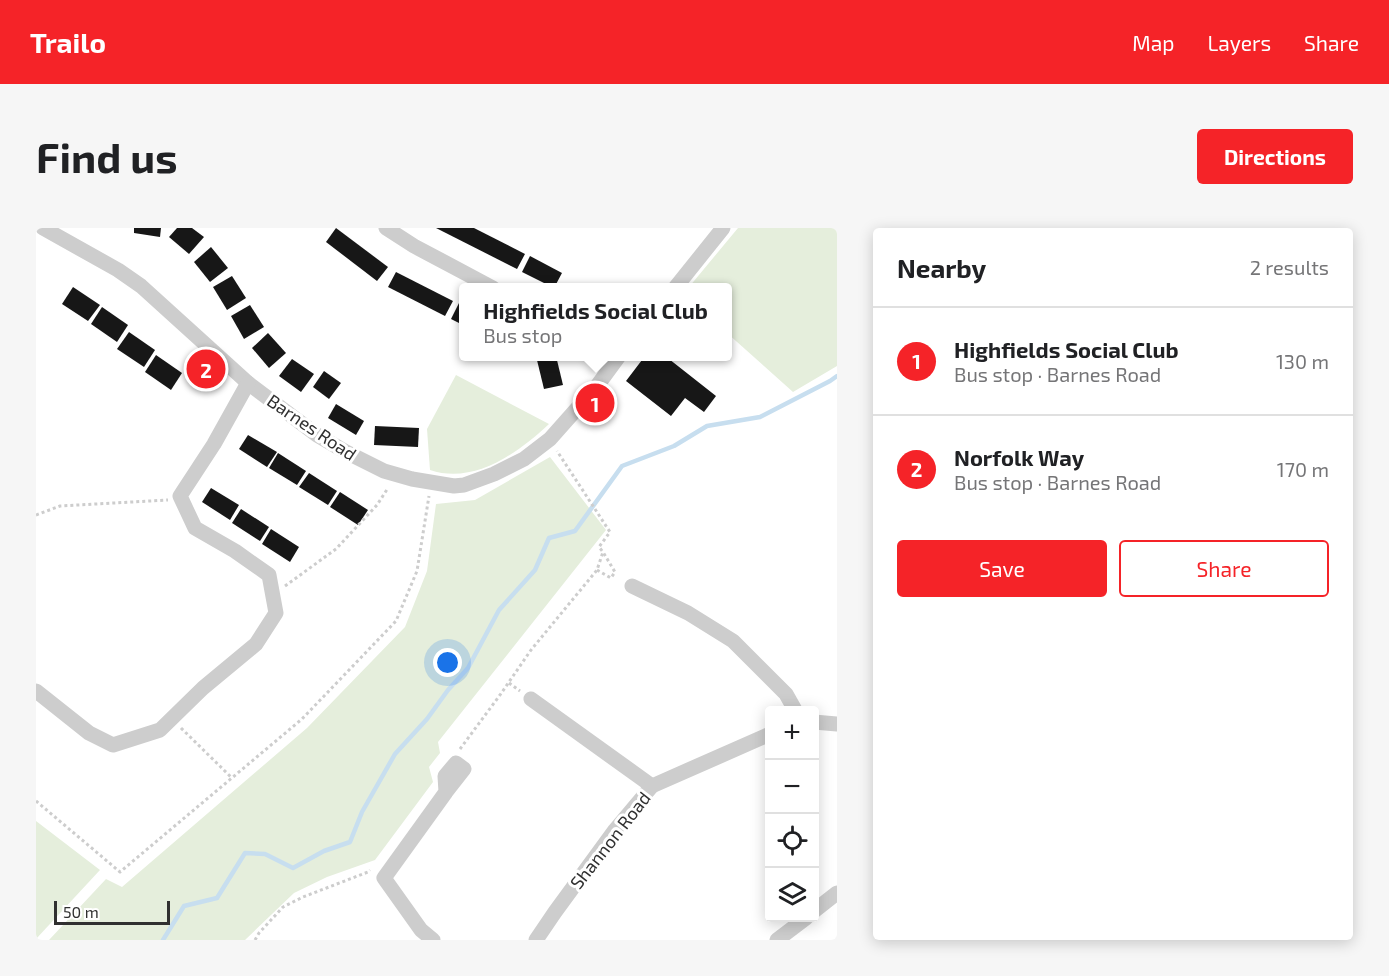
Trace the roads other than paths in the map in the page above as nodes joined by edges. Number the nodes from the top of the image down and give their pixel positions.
1 (43, 228) edge
2 (386, 228) edge
3 (723, 228) edge
4 (484, 283) edge
5 (679, 283) edge
6 (616, 361) edge
7 (248, 383) junction
8 (632, 586) dead end
9 (36, 691) edge
10 (531, 699) dead end
11 (792, 706) edge
12 (819, 722) edge
13 (837, 724) edge
14 (765, 736) edge
15 (652, 786) junction
16 (446, 792) dead end
17 (837, 893) edge
18 (819, 907) edge
19 (801, 922) edge
20 (433, 940) edge
21 (536, 940) edge
22 (777, 940) edge

1 - 7 street, Barnes Road
2 - 4 street
3 - 5 street
6 - 7 street, Barnes Road
7 - 9 street
8 - 11 street
10 - 15 street
12 - 13 street
14 - 15 street, Shannon Road
15 - 21 street, Shannon Road
16 - 20 street
17 - 18 street
19 - 22 street

